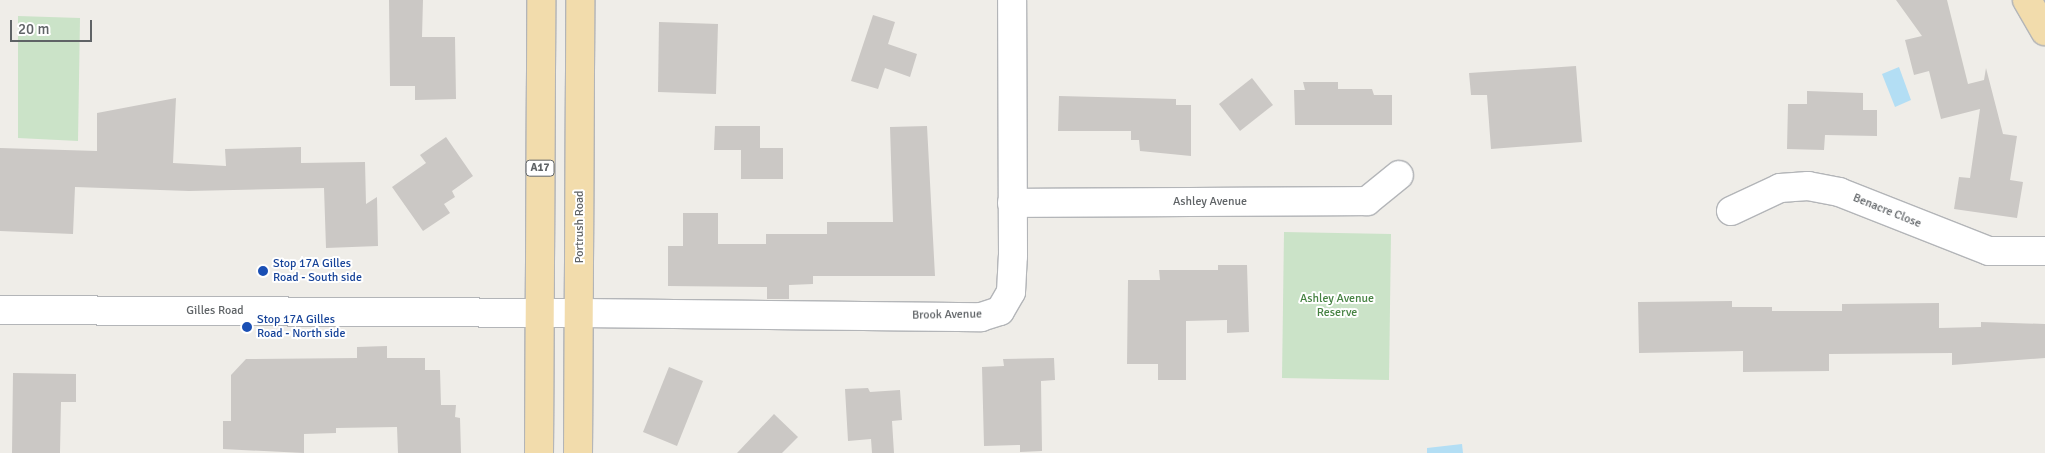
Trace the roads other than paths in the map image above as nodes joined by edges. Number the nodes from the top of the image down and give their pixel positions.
1 (541, 0) edge
2 (580, 0) edge
3 (1012, 0) edge
4 (2026, 0) edge
5 (2045, 32) edge
6 (1399, 175) dead end
7 (1012, 203) junction
8 (1731, 210) dead end
9 (2045, 250) edge
10 (0, 310) edge
11 (539, 313) junction
12 (580, 313) junction
13 (539, 453) edge
14 (578, 453) edge

1 - 11 highway, A17
2 - 12 highway, Portrush Road
3 - 7 street, Brook Avenue
4 - 5 highway
6 - 7 street, Ashley Avenue
7 - 12 street, Brook Avenue
8 - 9 street, Benacre Close
10 - 11 street, Gilles Road
11 - 12 street, Gilles Road
11 - 13 highway, A17
12 - 14 highway, Portrush Road

